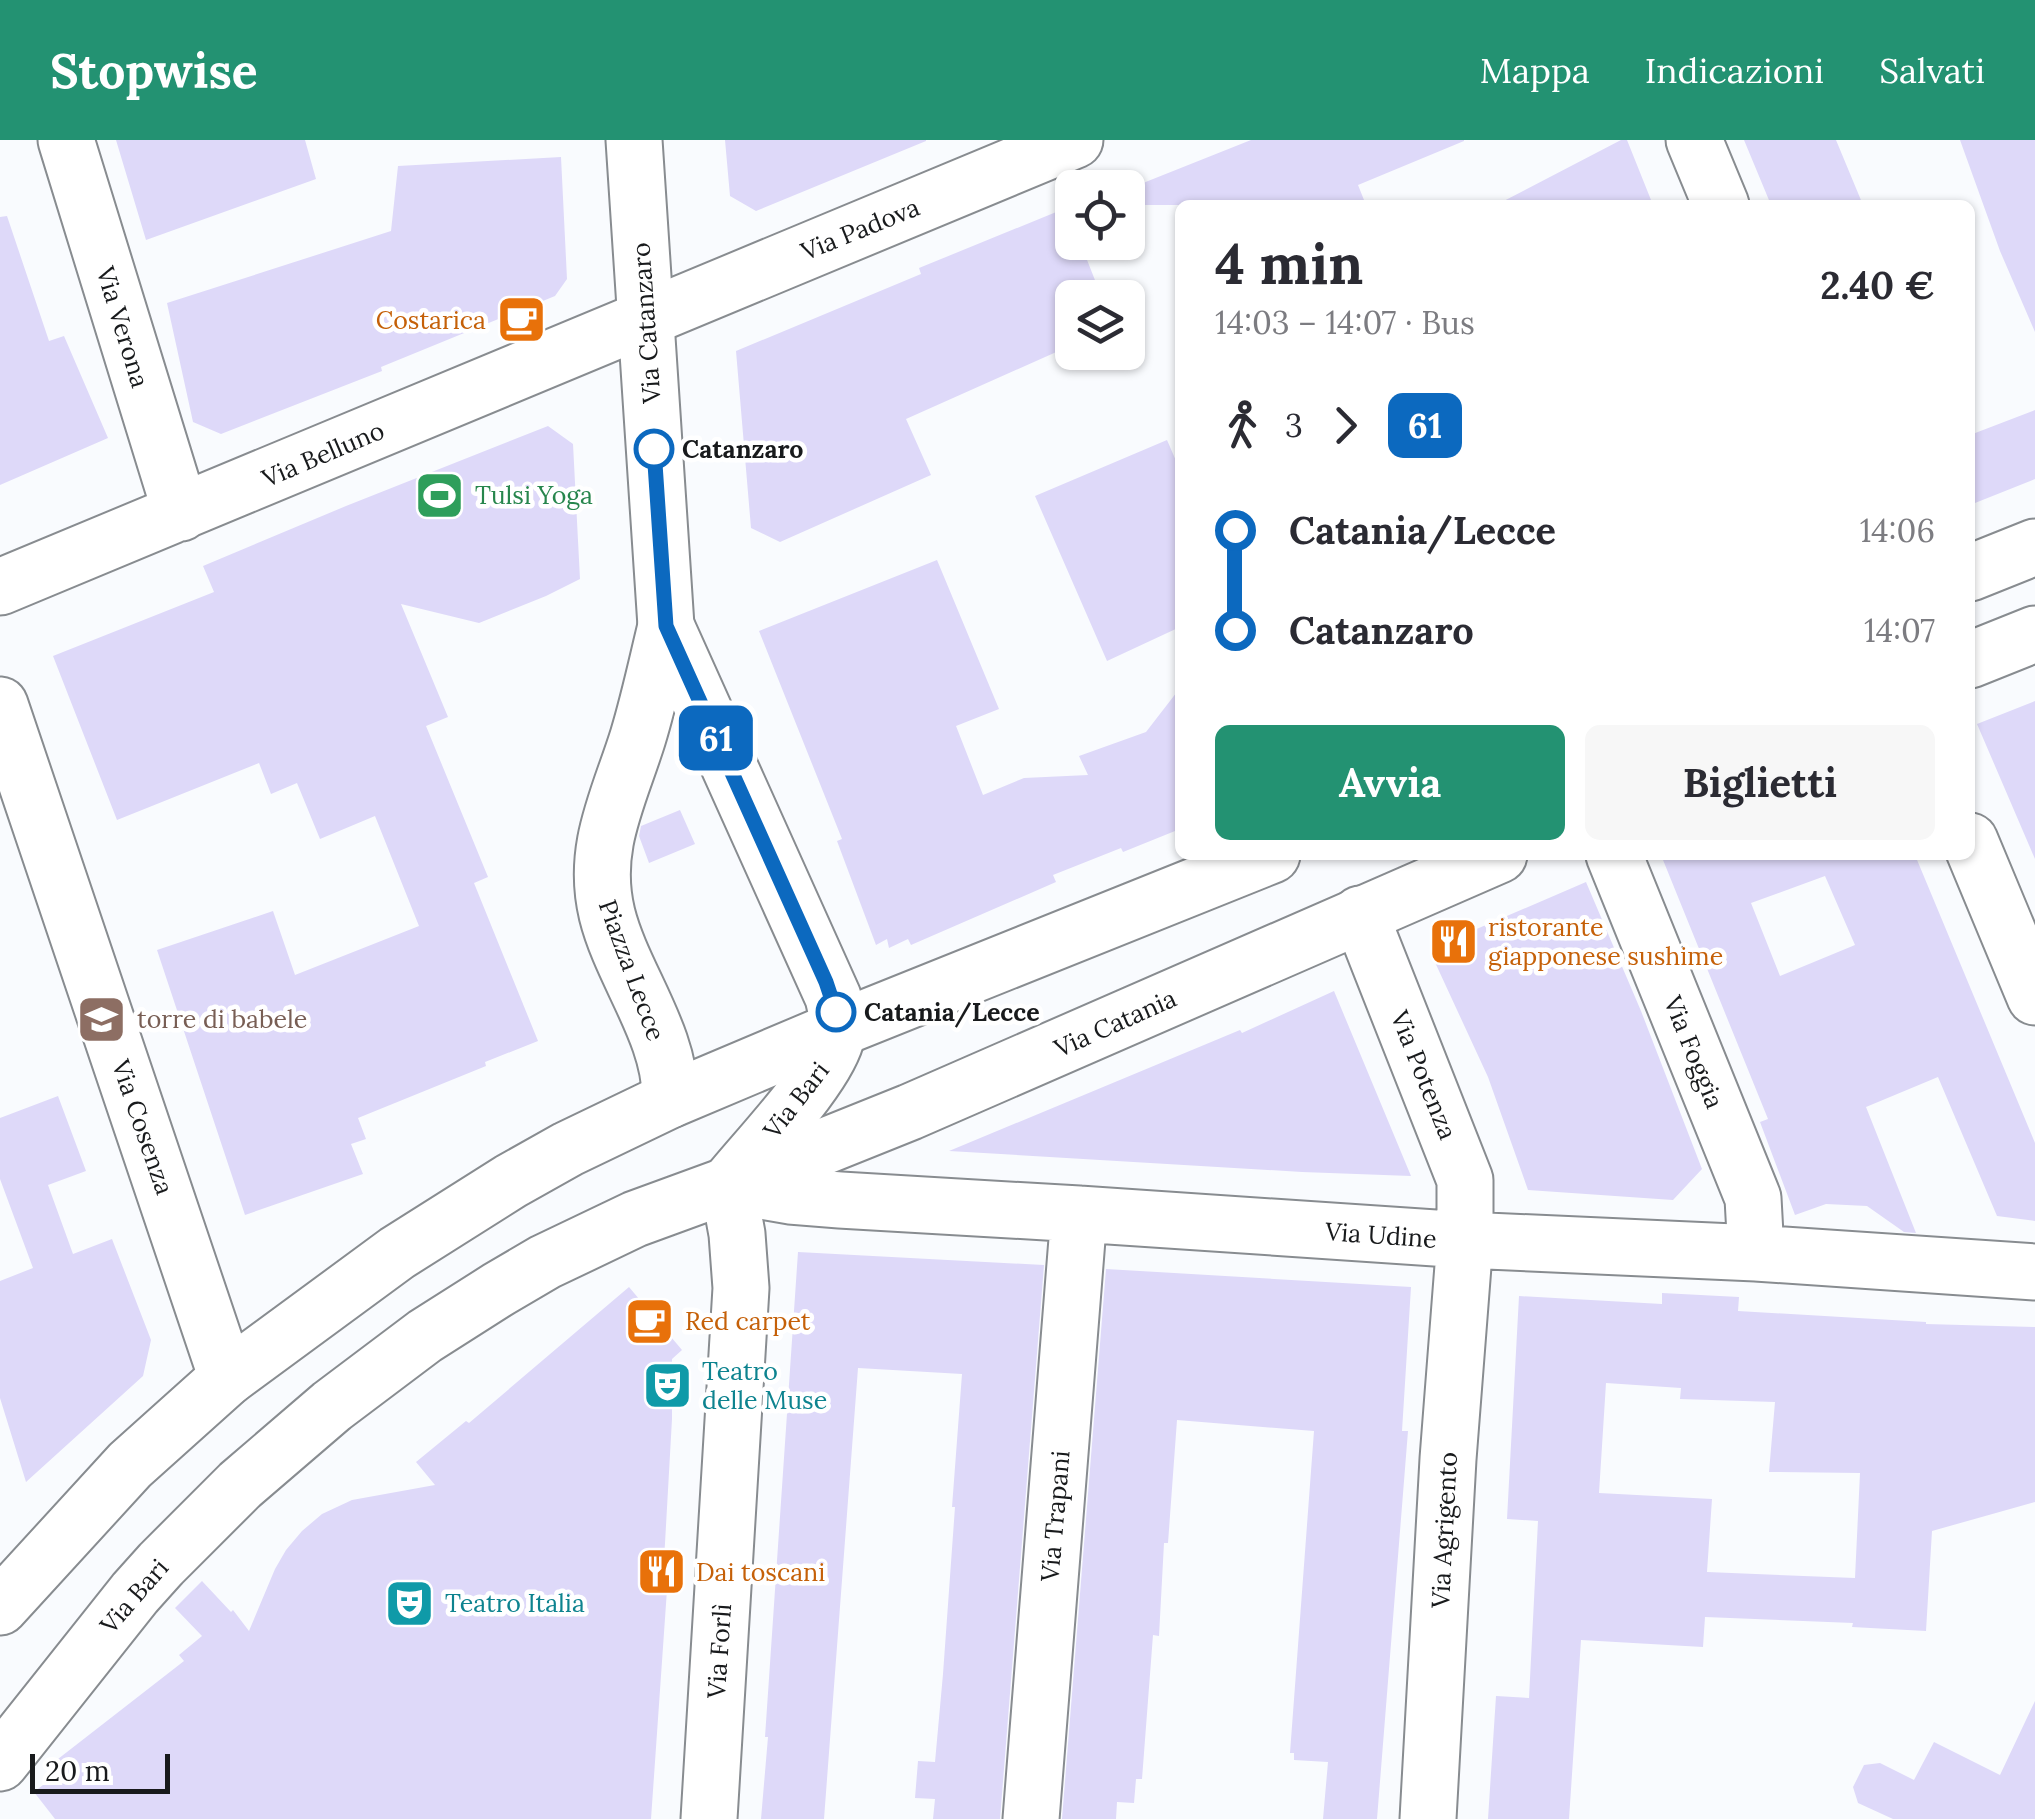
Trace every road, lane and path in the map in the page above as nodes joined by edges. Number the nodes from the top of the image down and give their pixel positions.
1 (66, 140) edge
2 (634, 140) edge
3 (1075, 140) edge
4 (1694, 140) edge
5 (1719, 200) edge
6 (646, 319) junction
7 (181, 513) junction
8 (2035, 547) edge
9 (1975, 571) edge
10 (0, 587) edge
11 (666, 626) junction
12 (2035, 634) edge
13 (1975, 658) edge
14 (0, 705) edge
15 (1975, 853) edge
16 (1260, 860) edge
17 (1487, 860) edge
18 (1616, 860) edge
19 (1360, 914) junction
20 (2035, 997) edge
21 (838, 1029) junction
22 (670, 1100) junction
23 (728, 1185) junction
24 (1079, 1214) junction
25 (1465, 1240) junction
26 (1756, 1252) junction
27 (2035, 1272) edge
28 (228, 1378) junction
29 (0, 1607) edge
30 (0, 1762) edge
31 (709, 1819) edge
32 (1031, 1819) edge
33 (1428, 1819) edge

1 - 7 street, Via Verona
2 - 6 street, Via Catanzaro
3 - 6 street, Via Padova
4 - 5 street
6 - 7 street, Via Belluno
6 - 11 street, Via Catanzaro
7 - 10 street, Via Belluno
8 - 9 street
11 - 21 street
11 - 22 street, Piazza Lecce
12 - 13 street
14 - 28 street, Via Cosenza
15 - 20 street
16 - 21 street
17 - 19 street, Via Catania
18 - 26 street, Via Foggia
19 - 23 street, Via Catania
19 - 25 street, Via Potenza
21 - 22 street, Via Bari
21 - 23 street, Via Bari
22 - 28 street, Via Bari
23 - 24 street, Via Udine
23 - 30 street, Via Bari
23 - 31 street, Via Forlì
24 - 25 street, Via Udine
24 - 32 street, Via Trapani
25 - 26 street, Via Udine
25 - 33 street, Via Agrigento
26 - 27 street, Via Udine
28 - 29 street, Via Bari

